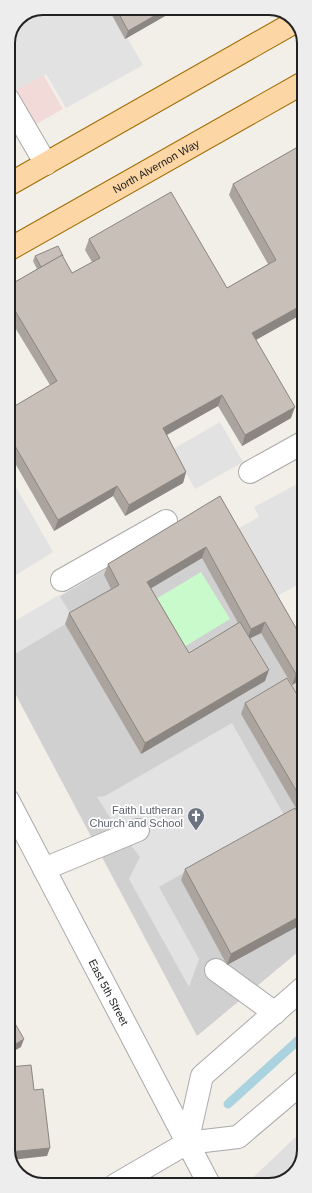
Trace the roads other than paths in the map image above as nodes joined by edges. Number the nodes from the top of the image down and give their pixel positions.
1 (290, 25) edge
2 (297, 86) edge
3 (15, 111) edge
4 (46, 164) junction
5 (15, 181) edge
6 (15, 246) edge
7 (297, 446) edge
8 (250, 472) dead end
9 (166, 521) dead end
10 (62, 580) dead end
11 (15, 813) edge
12 (138, 830) dead end
13 (44, 869) junction
14 (216, 970) dead end
15 (297, 993) edge
16 (274, 1013) junction
17 (297, 1088) edge
18 (187, 1143) junction
19 (127, 1178) edge
20 (206, 1178) edge

1 - 4 main road
2 - 6 main road, North Alvernon Way
3 - 4 street
4 - 5 main road
7 - 8 street
9 - 10 street
11 - 13 street, East 5th Street
12 - 13 street
13 - 18 street, East 5th Street
14 - 16 street
15 - 16 street
16 - 18 street
17 - 18 street
18 - 19 street
18 - 20 street, East 5th Street

